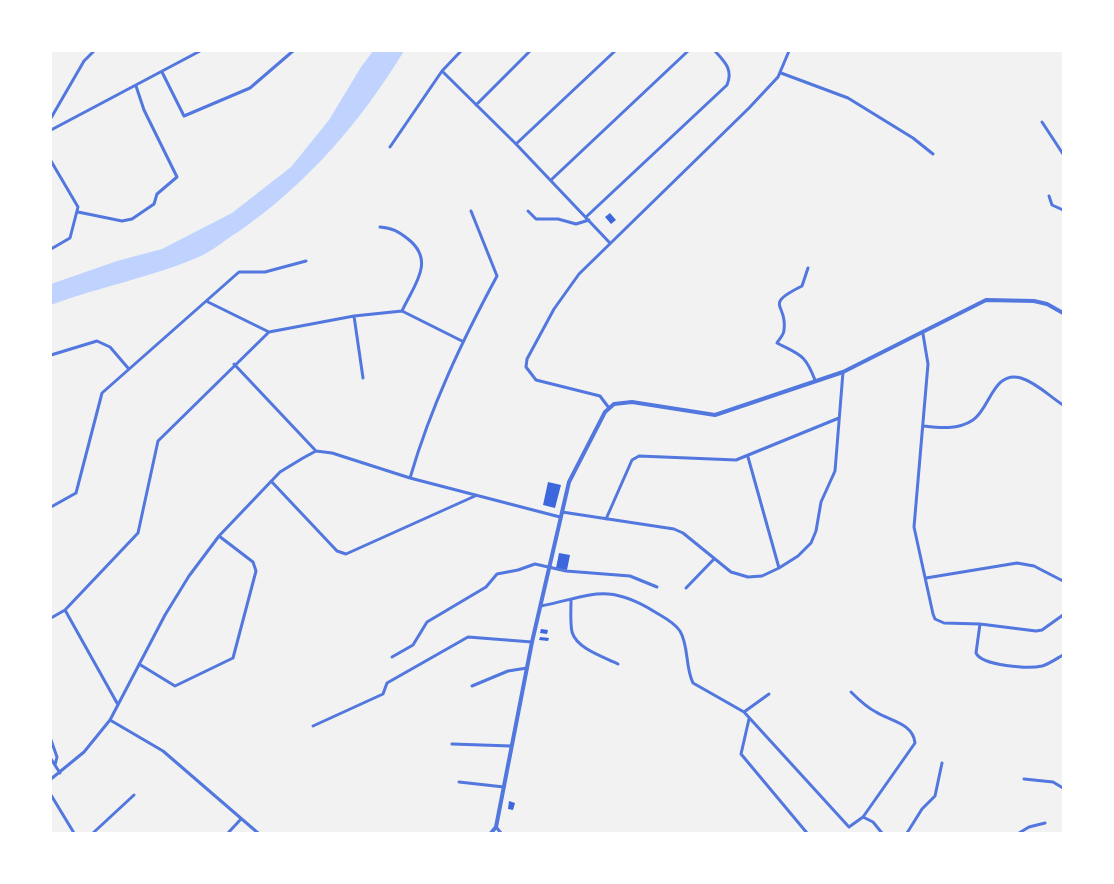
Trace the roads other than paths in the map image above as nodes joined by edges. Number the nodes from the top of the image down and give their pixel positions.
1 (94, 51) edge
2 (200, 51) edge
3 (293, 51) edge
4 (461, 51) edge
5 (530, 51) edge
6 (615, 51) edge
7 (688, 51) edge
8 (715, 51) edge
9 (789, 51) edge
10 (442, 71) junction
11 (162, 72) junction
12 (781, 73) junction
13 (136, 86) junction
14 (476, 105) junction
15 (51, 118) edge
16 (1042, 122) dead end
17 (51, 130) edge
18 (516, 144) junction
19 (390, 147) dead end
20 (934, 154) dead end
21 (1063, 154) edge
22 (51, 161) edge
23 (551, 180) junction
24 (1049, 196) dead end
25 (1063, 210) edge
26 (471, 211) dead end
27 (528, 211) dead end
28 (78, 212) junction
29 (586, 217) junction
30 (590, 220) junction
31 (380, 227) dead end
32 (609, 242) junction
33 (51, 249) edge
34 (306, 261) dead end
35 (808, 268) dead end
36 (208, 302) junction
37 (402, 312) junction
38 (1063, 312) edge
39 (354, 316) junction
40 (269, 332) junction
41 (922, 334) junction
42 (462, 341) junction
43 (51, 355) edge
44 (234, 364) junction
45 (128, 368) junction
46 (843, 372) junction
47 (362, 378) dead end
48 (815, 380) junction
49 (1063, 405) edge
50 (610, 408) junction
51 (839, 418) junction
52 (924, 426) junction
53 (316, 451) junction
54 (748, 457) junction
55 (410, 478) junction
56 (271, 481) junction
57 (476, 496) junction
58 (51, 507) edge
59 (561, 512) junction
60 (560, 517) junction
61 (606, 519) junction
62 (219, 536) junction
63 (714, 559) junction
64 (549, 568) junction
65 (778, 568) junction
66 (926, 578) junction
67 (1063, 581) edge
68 (657, 587) dead end
69 (686, 588) dead end
70 (571, 600) junction
71 (541, 606) junction
72 (65, 610) junction
73 (1063, 615) edge
74 (51, 618) edge
75 (980, 624) junction
76 (532, 642) junction
77 (1063, 655) edge
78 (392, 657) dead end
79 (139, 664) junction
80 (618, 664) dead end
81 (527, 668) junction
82 (472, 686) dead end
83 (850, 692) dead end
84 (769, 694) dead end
85 (117, 704) junction
86 (744, 712) junction
87 (748, 719) junction
88 (110, 720) junction
89 (313, 726) dead end
90 (51, 740) edge
91 (452, 744) dead end
92 (511, 746) junction
93 (51, 759) edge
94 (942, 762) dead end
95 (55, 765) junction
96 (60, 773) junction
97 (51, 779) edge
98 (1024, 779) dead end
99 (459, 782) dead end
100 (505, 787) junction
101 (1063, 788) edge
102 (51, 795) edge
103 (134, 795) dead end
104 (862, 817) junction
105 (241, 819) junction
106 (1045, 823) dead end
107 (496, 826) junction
108 (74, 833) edge
109 (93, 833) edge
110 (228, 833) edge
111 (258, 833) edge
112 (491, 833) edge
113 (501, 833) edge
114 (806, 833) edge
115 (882, 833) edge
116 (907, 833) edge
117 (1018, 833) edge

1 - 15 street
2 - 11 street
3 - 11 street
4 - 10 street
5 - 14 street
6 - 18 street
7 - 23 street
8 - 29 street
9 - 12 street
10 - 14 street
10 - 19 street
11 - 13 street
12 - 20 street
12 - 32 street
13 - 17 street
13 - 28 street
14 - 18 street
16 - 21 street
18 - 23 street
22 - 28 street
23 - 29 street
24 - 25 street
26 - 42 street
27 - 30 street
28 - 33 street
29 - 30 street
30 - 32 street
31 - 37 street
32 - 50 street
34 - 36 street
35 - 48 street
36 - 40 street
36 - 45 street
37 - 39 street
37 - 42 street
38 - 41 street
39 - 40 street
39 - 47 street
40 - 44 street
41 - 46 street
41 - 52 street
42 - 55 street
43 - 45 street
44 - 53 street
44 - 72 street
45 - 58 street
46 - 48 street
46 - 51 street
48 - 50 street
49 - 52 street
50 - 59 street
51 - 54 street
51 - 65 street
52 - 66 street
53 - 55 street
53 - 56 street
54 - 61 street
54 - 65 street
55 - 57 street
56 - 57 street
56 - 62 street
57 - 60 street
59 - 60 street
59 - 61 street
60 - 64 street
61 - 63 street
62 - 79 street
62 - 79 street
63 - 65 street
63 - 69 street
64 - 68 street
64 - 71 street
64 - 78 street
66 - 67 street
66 - 75 street
70 - 71 street
70 - 80 street
70 - 86 street
71 - 76 street
72 - 74 street
72 - 85 street
73 - 75 street
75 - 77 street
76 - 81 street
76 - 89 street
79 - 85 street
81 - 82 street
81 - 92 street
83 - 104 street
84 - 86 street
85 - 88 street
86 - 87 street
87 - 104 street
87 - 114 street
88 - 96 street
88 - 105 street
90 - 95 street
91 - 92 street
92 - 100 street
93 - 95 street
94 - 116 street
95 - 96 street
96 - 97 street
98 - 101 street
99 - 100 street
100 - 107 street
102 - 108 street
103 - 109 street
104 - 115 street
105 - 110 street
105 - 111 street
106 - 117 street
107 - 112 street
107 - 113 street

